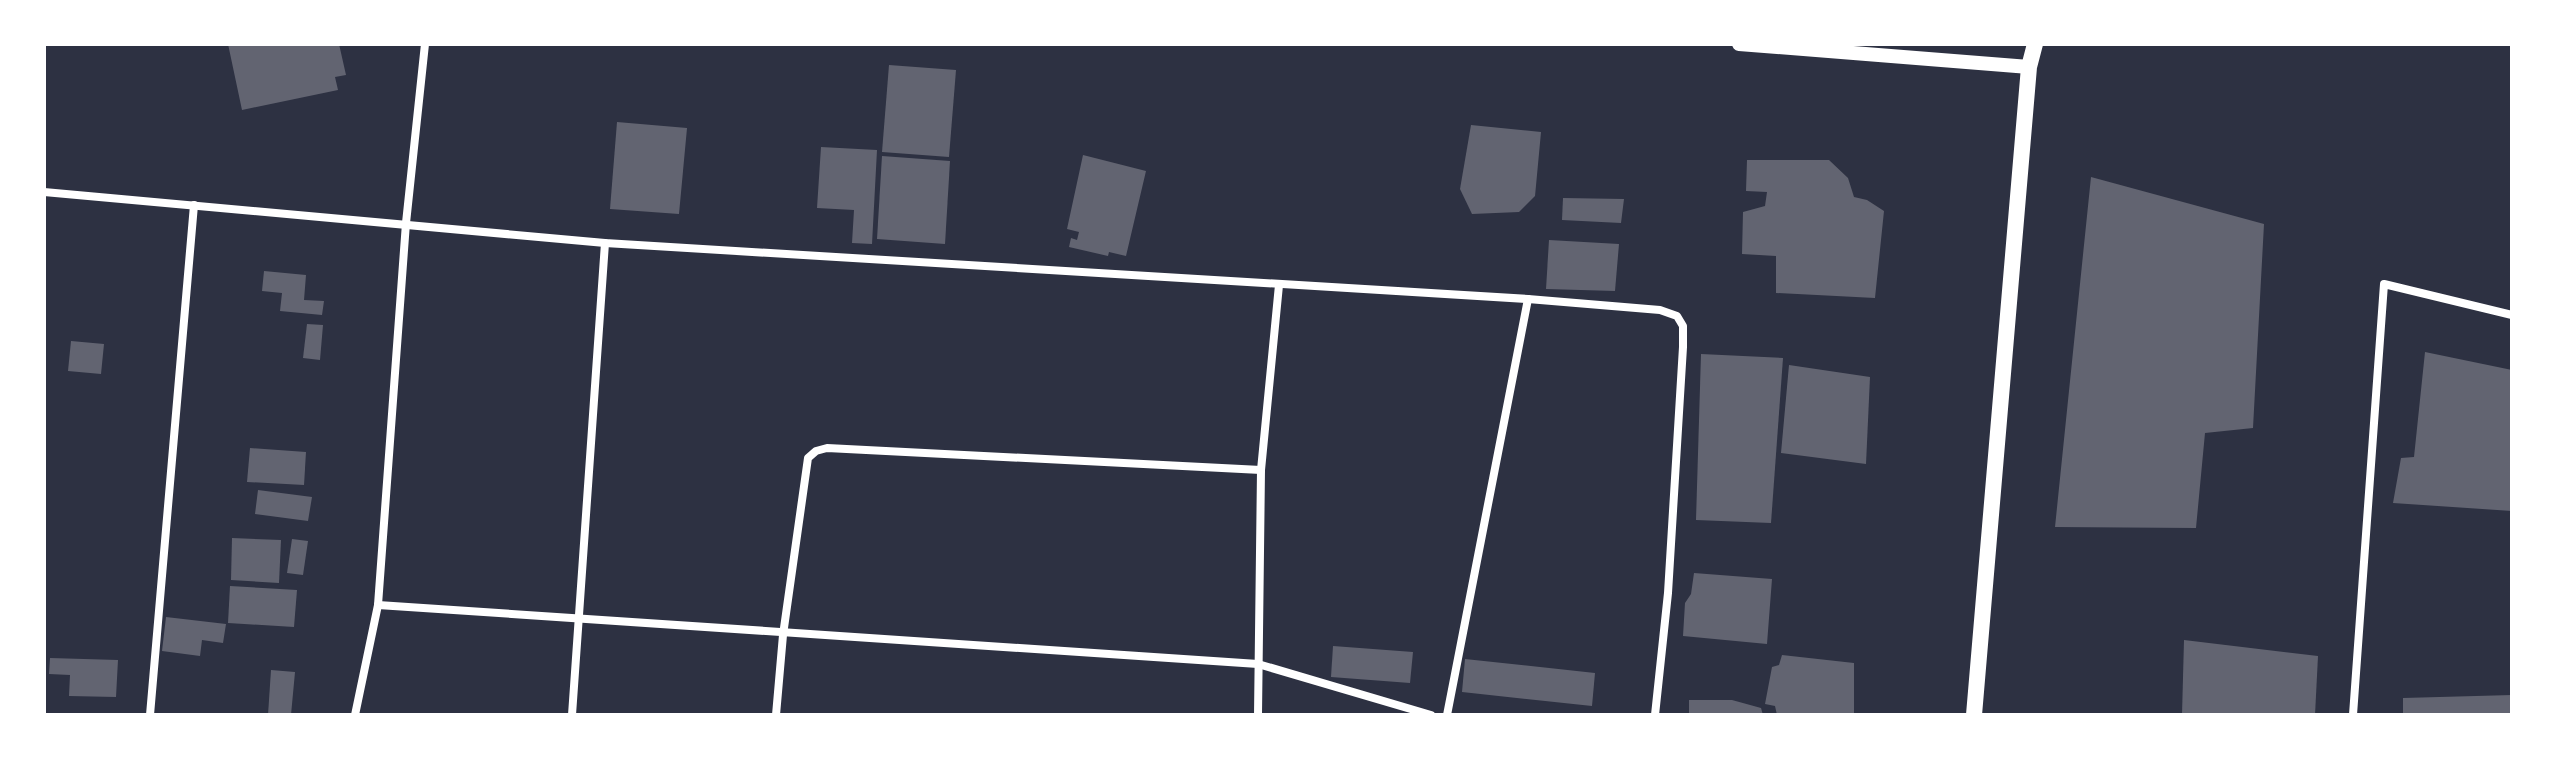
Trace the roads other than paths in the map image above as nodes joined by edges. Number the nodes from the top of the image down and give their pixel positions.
1 (425, 44) edge
2 (1739, 44) edge
3 (2035, 44) edge
4 (2029, 67) junction
5 (44, 192) edge
6 (194, 205) junction
7 (406, 223) junction
8 (605, 243) junction
9 (1279, 285) junction
10 (1528, 299) junction
11 (2512, 315) edge
12 (1261, 470) junction
13 (378, 605) junction
14 (580, 618) junction
15 (783, 635) junction
16 (1258, 664) junction
17 (150, 715) edge
18 (355, 715) edge
19 (572, 715) edge
20 (776, 715) edge
21 (1258, 715) edge
22 (1431, 715) edge
23 (1447, 715) edge
24 (1655, 715) edge
25 (1974, 715) edge
26 (2353, 715) edge

1 - 7 street
2 - 4 street
3 - 4 main road
4 - 25 main road
5 - 6 street
6 - 7 street
6 - 17 street
7 - 8 street
7 - 13 street
8 - 9 street
8 - 14 street
9 - 10 street
9 - 12 street
10 - 23 street
10 - 24 street
11 - 26 street
12 - 15 street
12 - 16 street
13 - 14 street
13 - 18 street
14 - 15 street
14 - 19 street
15 - 16 street
15 - 20 street
16 - 21 street
16 - 22 street

